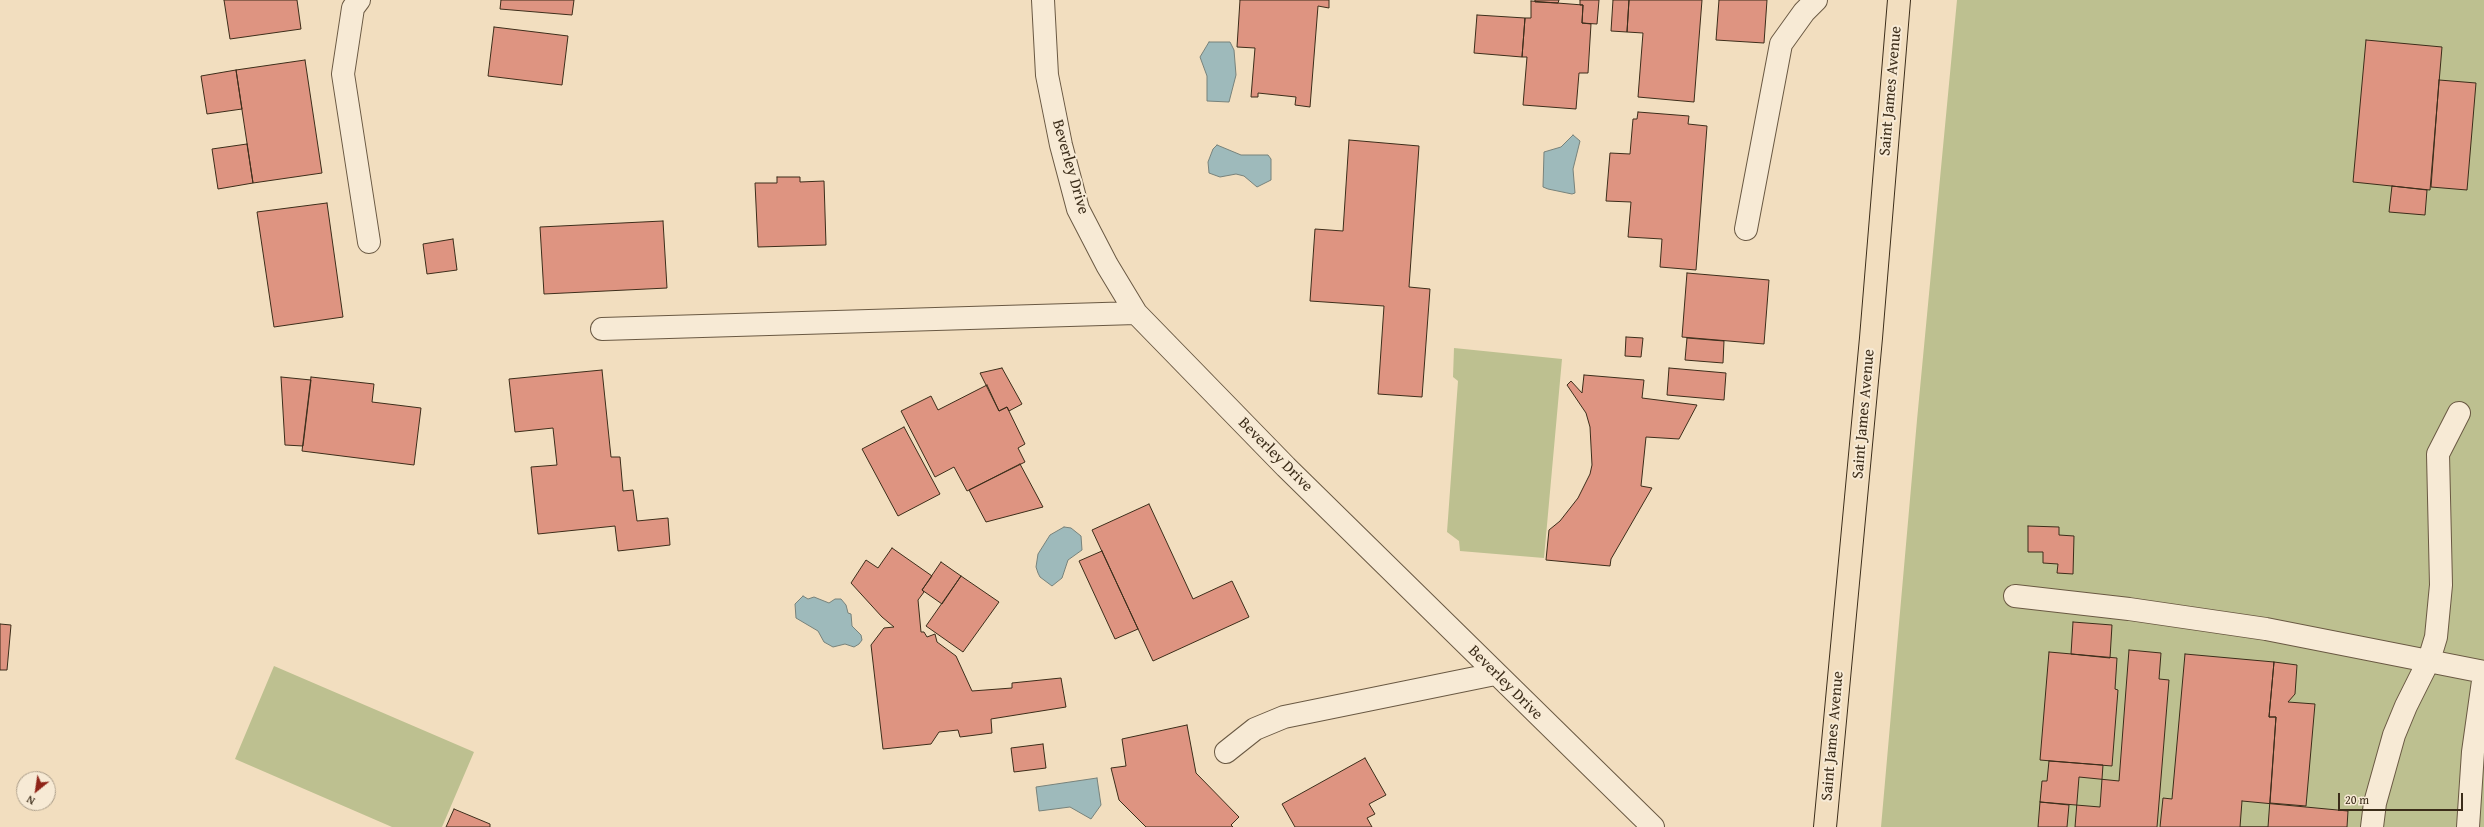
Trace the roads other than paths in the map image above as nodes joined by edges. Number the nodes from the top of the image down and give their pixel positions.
1 (360, 0) edge
2 (1043, 0) edge
3 (1816, 0) edge
4 (1898, 0) edge
5 (1746, 230) dead end
6 (368, 242) dead end
7 (1136, 313) junction
8 (602, 330) dead end
9 (2459, 413) dead end
10 (2015, 596) dead end
11 (2429, 660) junction
12 (2484, 673) edge
13 (1495, 674) junction
14 (1226, 752) dead end
15 (1653, 827) edge
16 (1825, 827) edge
17 (2372, 827) edge
18 (2468, 827) edge

1 - 6 street
2 - 7 street, Beverley Drive
3 - 5 street
4 - 16 main road, Saint James Avenue
7 - 8 street
7 - 13 street, Beverley Drive
9 - 11 street
10 - 11 street
11 - 12 street
11 - 17 street
12 - 18 street
13 - 14 street
13 - 15 street, Beverley Drive

